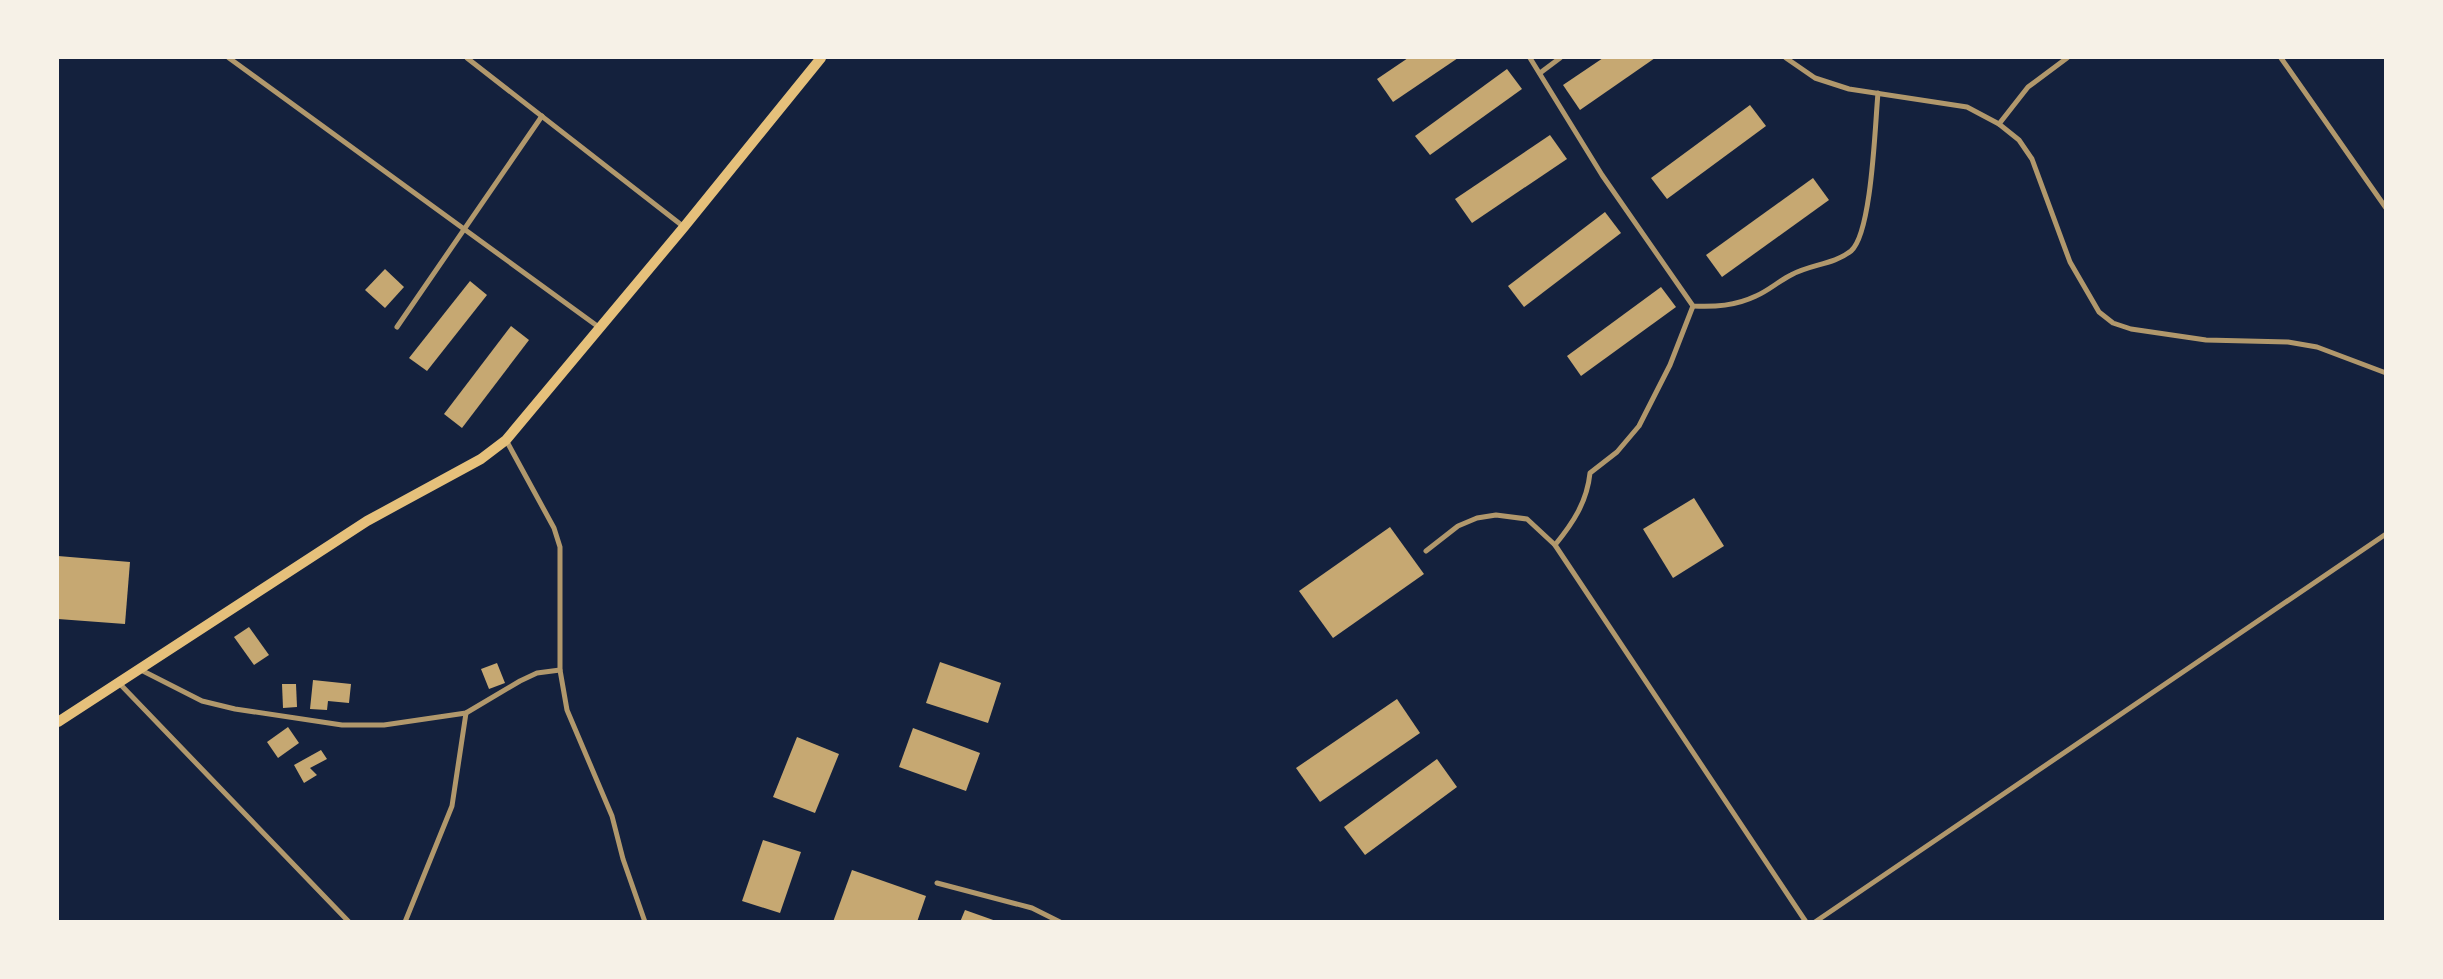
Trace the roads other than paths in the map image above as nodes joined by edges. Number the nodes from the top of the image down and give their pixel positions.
1 (229, 58) edge
2 (467, 58) edge
3 (821, 58) edge
4 (1530, 58) edge
5 (1560, 58) edge
6 (1786, 58) edge
7 (2067, 58) edge
8 (2281, 58) edge
9 (1540, 73) junction
10 (1878, 92) junction
11 (542, 116) junction
12 (1999, 124) junction
13 (2386, 208) edge
14 (684, 227) junction
15 (464, 229) junction
16 (1693, 306) junction
17 (397, 327) dead end
18 (600, 328) junction
19 (2386, 373) edge
20 (506, 440) junction
21 (2386, 534) edge
22 (1554, 545) junction
23 (1426, 551) dead end
24 (139, 668) junction
25 (560, 670) junction
26 (119, 682) junction
27 (466, 713) junction
28 (58, 722) edge
29 (936, 883) dead end
30 (349, 922) edge
31 (406, 922) edge
32 (645, 922) edge
33 (1060, 922) edge
34 (1806, 922) edge
35 (1814, 922) edge

1 - 15 street
2 - 11 street
3 - 14 main road
4 - 9 street
5 - 9 street
6 - 10 street
7 - 12 street
8 - 13 street
9 - 16 street
10 - 12 street
10 - 16 street
11 - 14 street
11 - 15 street
12 - 19 street
14 - 18 main road
15 - 17 street
15 - 18 street
16 - 22 street
18 - 20 main road
20 - 24 main road
20 - 25 street
21 - 35 street
22 - 23 street
22 - 34 street
24 - 26 main road
24 - 27 street
25 - 27 street
25 - 32 street
26 - 28 main road
26 - 30 street
27 - 31 street
29 - 33 street

